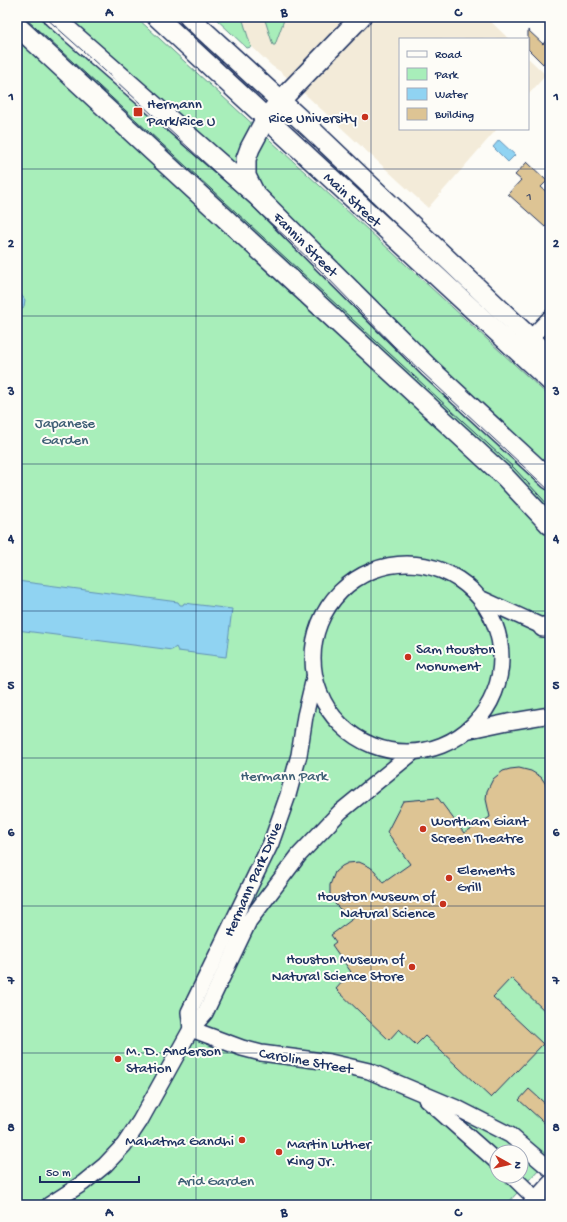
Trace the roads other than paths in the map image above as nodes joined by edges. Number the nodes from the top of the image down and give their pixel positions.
1 (53, 17) edge
2 (157, 17) edge
3 (189, 17) edge
4 (361, 17) edge
5 (17, 26) edge
6 (280, 101) junction
7 (266, 118) junction
8 (256, 195) junction
9 (550, 318) edge
10 (524, 345) junction
11 (550, 357) edge
12 (550, 381) edge
13 (550, 480) edge
14 (550, 525) edge
15 (482, 599) junction
16 (548, 628) edge
17 (314, 677) junction
18 (550, 716) edge
19 (470, 730) junction
20 (411, 754) junction
21 (191, 1029) junction
22 (419, 1093) junction
23 (489, 1155) edge
24 (550, 1169) edge
25 (519, 1184) edge
26 (550, 1184) edge
27 (536, 1203) edge
28 (50, 1205) edge

1 - 8 main road, Fannin Street
2 - 7 main road, Main Street
3 - 6 main road, Main Street
4 - 6 main road
5 - 14 main road
6 - 7 main road
6 - 10 main road, Main Street
7 - 8 main road
7 - 10 main road, Main Street
8 - 13 main road, Fannin Street
9 - 10 street
10 - 11 main road, Main Street
10 - 12 main road, Main Street
15 - 16 street
15 - 17 street
15 - 19 street
17 - 20 street
17 - 21 street, Hermann Park Drive
18 - 19 street
19 - 20 street
20 - 21 street, Hermann Park Drive
21 - 22 street, Caroline Street
21 - 28 street, Hermann Park Drive
22 - 23 street, Caroline Street
22 - 24 street, Caroline Street
25 - 27 street
26 - 27 street

